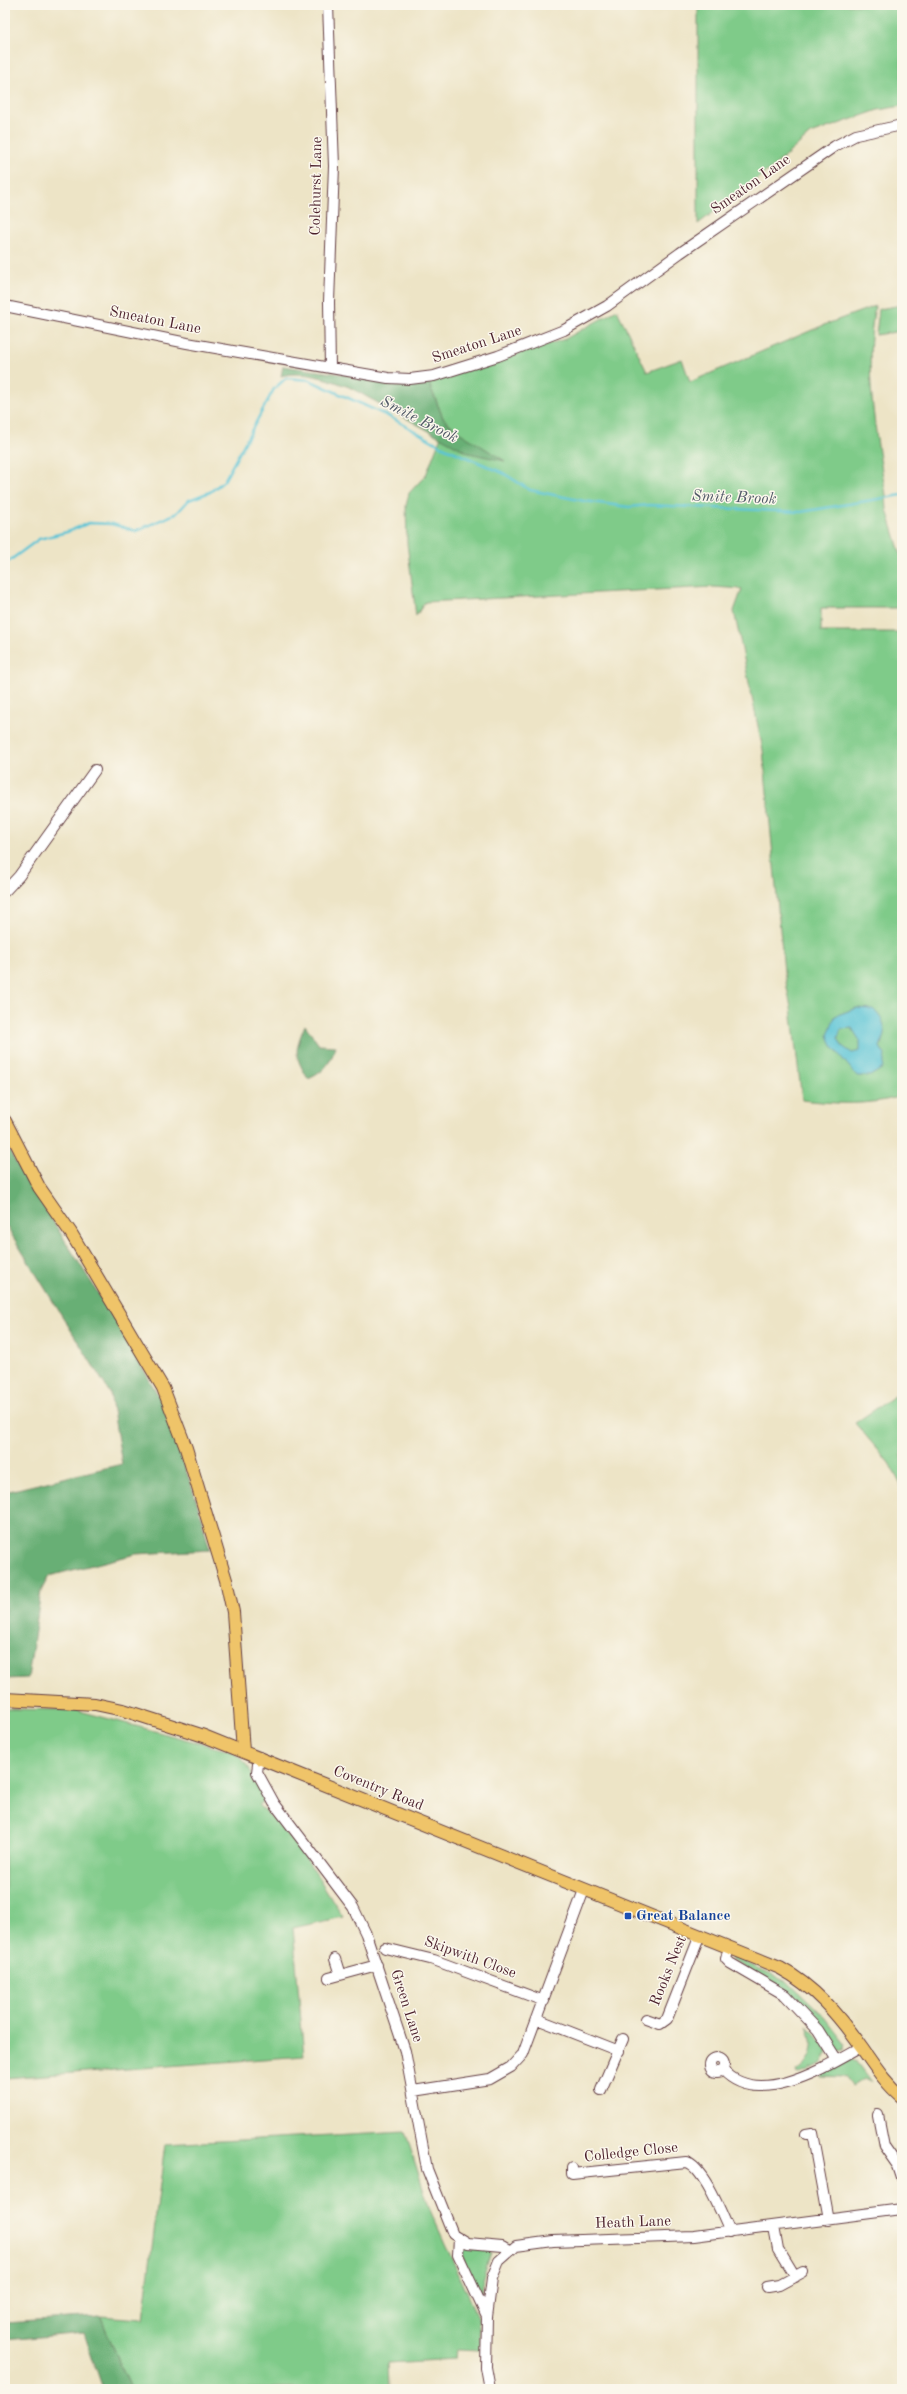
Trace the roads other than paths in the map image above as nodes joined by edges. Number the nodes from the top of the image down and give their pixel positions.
1 (328, 5) edge
2 (902, 125) edge
3 (5, 306) edge
4 (330, 368) junction
5 (95, 770) dead end
6 (5, 891) edge
7 (5, 1121) edge
8 (5, 1699) edge
9 (243, 1751) junction
10 (259, 1757) junction
11 (584, 1890) junction
12 (700, 1935) junction
13 (729, 1947) junction
14 (385, 1948) dead end
15 (335, 1959) dead end
16 (377, 1965) junction
17 (340, 1975) junction
18 (328, 1978) dead end
19 (544, 2001) junction
20 (537, 2019) junction
21 (646, 2019) dead end
22 (623, 2039) dead end
23 (861, 2047) junction
24 (619, 2051) junction
25 (837, 2060) junction
26 (723, 2070) dead end
27 (601, 2090) dead end
28 (413, 2091) junction
29 (902, 2097) edge
30 (878, 2115) dead end
31 (806, 2134) dead end
32 (572, 2168) dead end
33 (902, 2178) edge
34 (902, 2209) edge
35 (828, 2220) junction
36 (774, 2227) junction
37 (730, 2232) junction
38 (459, 2239) junction
39 (509, 2250) junction
40 (767, 2287) dead end
41 (487, 2317) junction
42 (490, 2389) edge

1 - 4 street, Colehurst Lane
2 - 4 street, Smeaton Lane
3 - 4 street, Smeaton Lane
5 - 6 street
7 - 9 main road
8 - 9 main road, Coventry Road
9 - 10 main road, Coventry Road
10 - 11 main road, Coventry Road
10 - 16 street, Green Lane
11 - 12 main road, Coventry Road
11 - 19 street
12 - 13 main road, Coventry Road
12 - 21 street, Rooks Nest
13 - 23 main road, Coventry Road
13 - 25 street
14 - 19 street, Skipwith Close
15 - 17 street
16 - 17 street
16 - 28 street, Green Lane
17 - 18 street
19 - 20 street
20 - 24 street
20 - 28 street
22 - 24 street
23 - 25 street
23 - 29 main road, Coventry Road
24 - 27 street
25 - 26 street
28 - 38 street, Green Lane
30 - 33 street
31 - 35 street
32 - 37 street, Colledge Close
34 - 35 street, Heath Lane
35 - 36 street, Heath Lane
36 - 37 street, Heath Lane
36 - 40 street
37 - 39 street, Heath Lane
38 - 39 street
38 - 41 street
39 - 41 street
41 - 42 street

